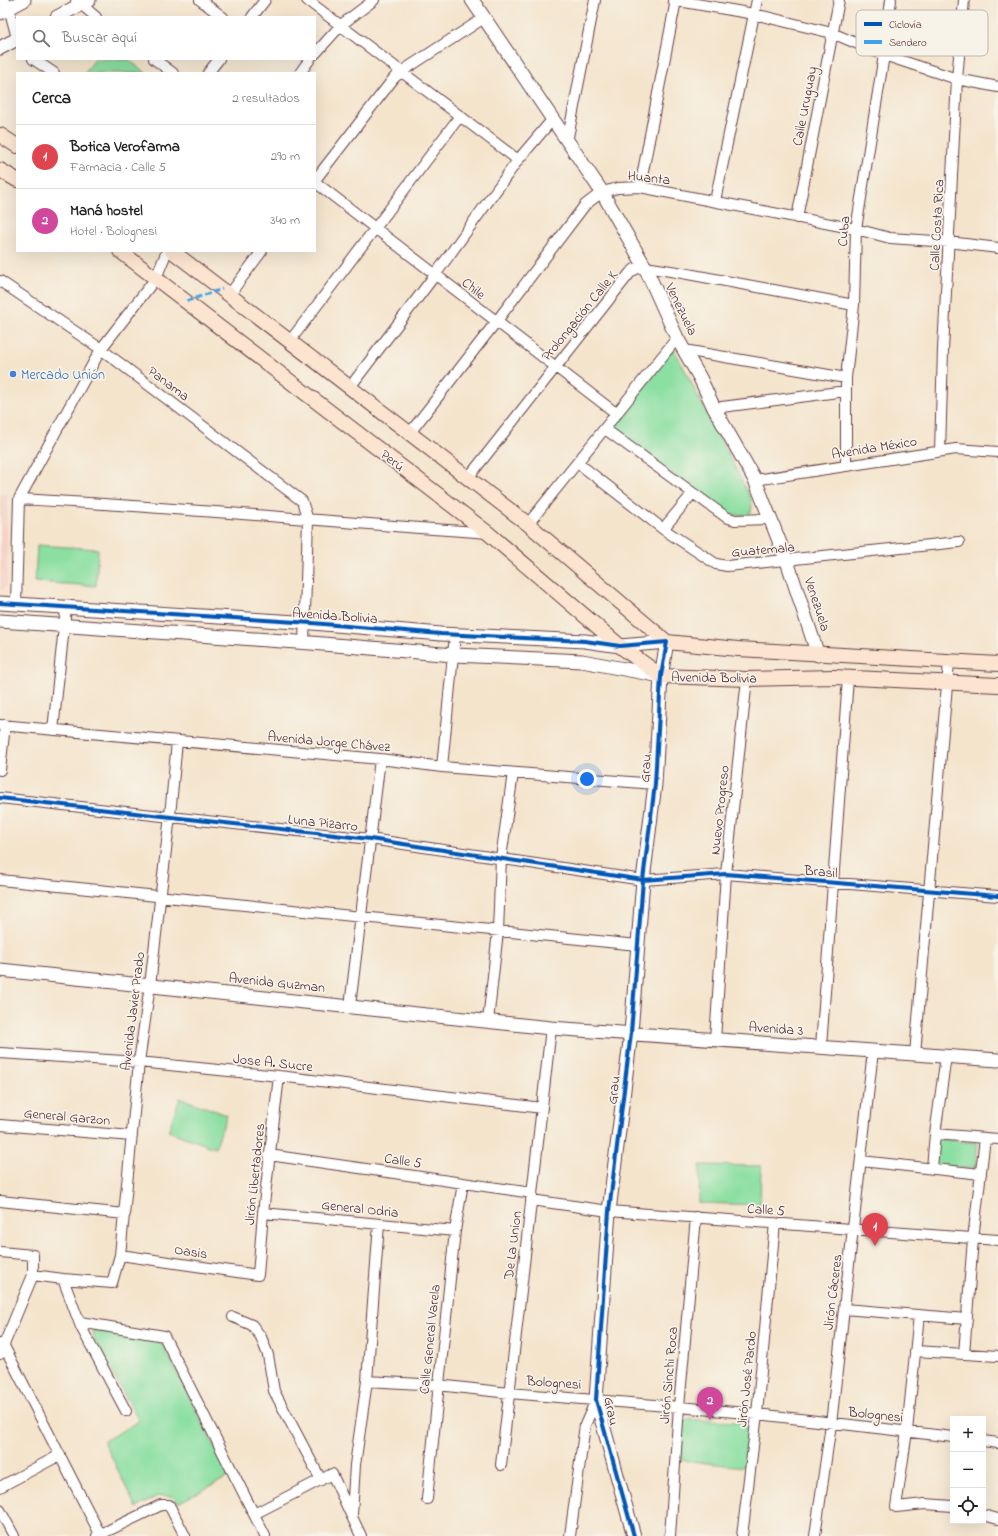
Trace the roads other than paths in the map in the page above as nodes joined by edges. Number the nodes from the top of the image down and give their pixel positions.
1 (24, 0) edge
2 (200, 0) edge
3 (265, 0) edge
4 (307, 0) edge
5 (374, 0) edge
6 (472, 0) edge
7 (595, 0) edge
8 (675, 0) edge
9 (757, 0) edge
10 (839, 0) edge
11 (891, 0) edge
12 (964, 0) edge
13 (82, 2) edge
14 (4, 7) edge
15 (890, 10) edge
16 (963, 10) edge
17 (754, 14) junction
18 (60, 16) edge
19 (95, 16) edge
20 (222, 16) edge
21 (253, 16) edge
22 (484, 18) junction
23 (341, 25) junction
24 (832, 33) junction
25 (16, 36) edge
26 (16, 39) edge
27 (856, 43) edge
28 (0, 48) edge
29 (316, 53) edge
30 (884, 56) edge
31 (887, 56) edge
32 (959, 56) edge
33 (34, 60) edge
34 (155, 60) edge
35 (218, 60) edge
36 (309, 60) edge
37 (52, 72) edge
38 (172, 72) edge
39 (209, 72) edge
40 (301, 72) edge
41 (401, 72) junction
42 (957, 79) junction
43 (998, 87) edge
44 (460, 116) junction
45 (552, 120) junction
46 (0, 135) edge
47 (567, 142) junction
48 (16, 145) edge
49 (518, 160) junction
50 (0, 170) edge
51 (16, 179) edge
52 (316, 180) edge
53 (316, 182) edge
54 (640, 187) junction
55 (602, 192) junction
56 (715, 201) junction
57 (796, 218) junction
58 (375, 228) junction
59 (856, 229) junction
60 (949, 242) junction
61 (998, 248) edge
62 (121, 252) edge
63 (167, 252) edge
64 (173, 252) edge
65 (261, 252) edge
66 (644, 267) junction
67 (435, 275) junction
68 (156, 278) junction
69 (0, 281) edge
70 (229, 295) junction
71 (854, 305) junction
72 (496, 322) junction
73 (677, 338) junction
74 (290, 341) junction
75 (101, 349) junction
76 (684, 350) junction
77 (555, 367) junction
78 (846, 378) junction
79 (350, 387) junction
80 (846, 391) junction
81 (714, 408) junction
82 (617, 414) junction
83 (605, 429) junction
84 (409, 434) junction
85 (940, 451) junction
86 (998, 452) edge
87 (578, 464) junction
88 (846, 466) junction
89 (468, 478) junction
90 (755, 480) junction
91 (693, 493) junction
92 (19, 499) junction
93 (769, 519) junction
94 (308, 520) junction
95 (528, 524) junction
96 (663, 529) junction
97 (488, 533) junction
98 (959, 542) dead end
99 (787, 561) junction
100 (0, 603) edge
101 (16, 604) junction
102 (66, 608) junction
103 (0, 621) edge
104 (305, 623) junction
105 (64, 626) junction
106 (455, 635) junction
107 (667, 642) junction
108 (304, 643) junction
109 (620, 646) junction
110 (454, 655) junction
111 (818, 655) junction
112 (950, 662) junction
113 (998, 664) edge
114 (661, 676) junction
115 (848, 678) junction
116 (747, 679) junction
117 (948, 682) junction
118 (998, 685) edge
119 (2, 725) edge
120 (53, 730) junction
121 (177, 741) junction
122 (380, 759) junction
123 (442, 767) junction
124 (0, 770) edge
125 (513, 773) junction
126 (655, 784) junction
127 (0, 798) edge
128 (170, 816) junction
129 (370, 838) junction
130 (501, 858) junction
131 (726, 874) junction
132 (0, 880) edge
133 (642, 880) junction
134 (833, 883) junction
135 (930, 890) junction
136 (161, 896) junction
137 (998, 896) edge
138 (361, 917) junction
139 (498, 931) junction
140 (637, 945) junction
141 (0, 970) edge
142 (150, 985) junction
143 (350, 1006) junction
144 (488, 1021) junction
145 (551, 1028) junction
146 (631, 1034) junction
147 (715, 1040) junction
148 (821, 1047) junction
149 (873, 1051) junction
150 (0, 1053) edge
151 (916, 1054) junction
152 (946, 1056) junction
153 (998, 1060) edge
154 (139, 1062) junction
155 (278, 1076) junction
156 (542, 1108) junction
157 (0, 1125) edge
158 (935, 1134) junction
159 (132, 1136) junction
160 (985, 1138) junction
161 (998, 1139) edge
162 (269, 1155) junction
163 (861, 1161) junction
164 (932, 1168) junction
165 (981, 1174) junction
166 (463, 1182) junction
167 (532, 1197) junction
168 (0, 1201) edge
169 (609, 1211) junction
170 (263, 1213) junction
171 (125, 1214) junction
172 (696, 1217) junction
173 (379, 1224) junction
174 (775, 1224) junction
175 (853, 1230) junction
176 (455, 1232) junction
177 (973, 1238) junction
178 (998, 1240) edge
179 (0, 1252) edge
180 (120, 1255) junction
181 (33, 1275) junction
182 (258, 1275) joint
183 (63, 1279) junction
184 (844, 1309) junction
185 (919, 1315) junction
186 (233, 1317) dead end
187 (967, 1318) junction
188 (80, 1322) junction
189 (1, 1348) edge
190 (915, 1351) junction
191 (964, 1354) junction
192 (998, 1356) edge
193 (367, 1381) junction
194 (438, 1385) junction
195 (509, 1393) junction
196 (596, 1400) junction
197 (679, 1407) junction
198 (126, 1411) dead end
199 (758, 1414) junction
200 (830, 1424) junction
201 (907, 1431) junction
202 (950, 1437) edge
203 (986, 1441) edge
204 (998, 1443) edge
205 (60, 1455) junction
206 (501, 1465) dead end
207 (321, 1480) junction
208 (0, 1487) edge
209 (427, 1499) dead end
210 (950, 1506) edge
211 (0, 1510) edge
212 (254, 1514) junction
213 (352, 1515) junction
214 (986, 1516) edge
215 (998, 1519) edge
216 (99, 1535) edge
217 (14, 1536) edge
218 (185, 1536) edge
219 (265, 1536) edge
220 (361, 1536) edge
221 (570, 1536) edge
222 (634, 1536) edge
223 (670, 1536) edge
224 (742, 1536) edge
225 (815, 1536) edge

1 - 14 street
2 - 20 street
3 - 21 street
4 - 23 street
5 - 23 street
6 - 22 street, Venezuela
7 - 47 street
8 - 17 street
8 - 54 street
9 - 17 street
10 - 24 street, Calle Uruguay
11 - 15 street, Cuba
12 - 16 street, Calle Costa Rica
13 - 18 street
13 - 19 street
14 - 25 street
17 - 24 street
17 - 56 street
22 - 41 street
22 - 45 street, Venezuela
23 - 29 street
23 - 41 street
24 - 27 street
24 - 57 street, Calle Uruguay
26 - 28 street
30 - 59 street, Cuba
31 - 42 street
32 - 42 street, Calle Costa Rica
33 - 37 street
34 - 38 street
35 - 39 street
36 - 40 street
41 - 44 street
41 - 52 street
42 - 43 street
42 - 60 street, Calle Costa Rica
44 - 49 street
44 - 58 street
45 - 47 street, Venezuela
45 - 49 street
46 - 48 main road
47 - 55 street, Venezuela
49 - 67 street
50 - 51 main road
53 - 58 street, Chile
54 - 55 street, Huanta
54 - 56 street, Huanta
55 - 66 street, Venezuela
55 - 72 street, Huanta
56 - 57 street, Huanta
57 - 59 street, Huanta
58 - 67 street, Chile
58 - 74 street
59 - 60 street, Huanta
59 - 71 street, Cuba
60 - 61 street, Huanta
60 - 85 street, Calle Costa Rica
62 - 68 main road, Perú
63 - 68 street
64 - 70 main road
65 - 70 street
66 - 71 street
66 - 73 street, Venezuela
66 - 77 street, Prolongación Calle K
67 - 72 street, Chile
67 - 79 street
68 - 75 street
68 - 97 main road, Perú
69 - 75 street, Panama
70 - 74 main road
71 - 78 street, Cuba
72 - 77 street, Chile
72 - 84 street, Huanta
73 - 76 street, Venezuela
73 - 82 street
74 - 79 main road
75 - 92 street
75 - 94 street, Panama
76 - 78 street
76 - 81 street, Venezuela
77 - 82 street, Chile
77 - 89 street, Prolongación Calle K
78 - 80 street, Cuba
79 - 84 main road
80 - 81 street
80 - 88 street, Cuba
81 - 90 street, Venezuela
82 - 83 street
83 - 87 street
83 - 91 street
84 - 89 main road
85 - 86 street, Avenida México
85 - 88 street, Avenida México
87 - 95 street
87 - 96 street, Guatemala
88 - 90 street, Avenida México
89 - 95 main road
90 - 93 street, Venezuela
91 - 93 street
91 - 96 street
92 - 94 street
92 - 101 street
93 - 99 street, Venezuela
94 - 97 street
94 - 104 street, Panama
95 - 107 main road
96 - 99 street, Guatemala
97 - 109 main road, Perú
98 - 99 street, Guatemala
99 - 111 street, Venezuela
100 - 101 street, Avenida Bolivia
101 - 102 street, Avenida Bolivia
102 - 104 street, Avenida Bolivia
102 - 105 street
103 - 105 street, Avenida Bolivia
104 - 106 street, Avenida Bolivia
104 - 108 street, Panama
105 - 108 street, Avenida Bolivia
105 - 120 street
106 - 109 street, Avenida Bolivia
106 - 110 street
107 - 109 street, Avenida Bolivia
107 - 111 main road, Avenida Bolivia
107 - 114 street, Grau
108 - 110 street, Avenida Bolivia
109 - 114 main road, Perú
110 - 114 street, Avenida Bolivia
110 - 123 street
111 - 112 main road, Avenida Bolivia
112 - 113 main road, Avenida Bolivia
112 - 117 street
114 - 116 main road, Avenida Bolivia
114 - 126 street, Grau
115 - 116 main road, Avenida Bolivia
115 - 117 main road, Avenida Bolivia
115 - 134 street
116 - 131 street, Nuevo Progreso
117 - 118 main road, Avenida Bolivia
117 - 135 street
119 - 120 street, Avenida Jorge Chávez
119 - 124 street
120 - 121 street, Avenida Jorge Chávez
121 - 122 street, Avenida Jorge Chávez
121 - 128 street, Avenida Javier Prado
122 - 123 street, Avenida Jorge Chávez
122 - 129 street
123 - 125 street, Avenida Jorge Chávez
125 - 126 street, Avenida Jorge Chávez
125 - 130 street
126 - 133 street, Grau
127 - 128 street, Luna Pizarro
128 - 129 street, Luna Pizarro
128 - 136 street, Avenida Javier Prado
129 - 130 street, Luna Pizarro
129 - 138 street
130 - 133 street, Luna Pizarro
130 - 139 street
131 - 133 street, Brasil
131 - 134 street, Brasil
131 - 147 street, Nuevo Progreso
132 - 136 street
133 - 140 street, Grau
134 - 135 street, Brasil
134 - 148 street
135 - 137 street, Brasil
135 - 151 street
136 - 138 street
136 - 142 street, Avenida Javier Prado
138 - 139 street
138 - 143 street
139 - 140 street
139 - 144 street
140 - 146 street, Grau
141 - 142 street, Avenida Guzman
142 - 143 street, Avenida Guzman
142 - 154 street, Avenida Javier Prado
143 - 144 street, Avenida Guzman
144 - 145 street, Avenida Guzman
145 - 146 street, Avenida 3
145 - 156 street, De La Union
146 - 147 street, Avenida 3
146 - 169 street, Grau
147 - 148 street, Avenida 3
148 - 149 street, Avenida 3
149 - 151 street, Avenida 3
149 - 163 street, Jirón Cáceres
150 - 154 street, Jose A. Sucre
151 - 152 street, Avenida 3
152 - 153 street, Avenida 3
152 - 158 street
154 - 155 street, Jose A. Sucre
154 - 159 street, Avenida Javier Prado
155 - 156 street, Jose A. Sucre
155 - 162 street, Jirón Libertadores
156 - 167 street, De La Union
157 - 159 street, General Garzon
158 - 160 street
158 - 164 street
159 - 171 street, Avenida Javier Prado
160 - 161 street
160 - 165 street
162 - 166 street, Calle 5
162 - 170 street, Jirón Libertadores
163 - 164 street
163 - 175 street, Jirón Cáceres
164 - 165 street
165 - 177 street
166 - 167 street, Calle 5
166 - 176 street, Calle General Varela
167 - 169 street, Calle 5
167 - 195 street, De La Union
168 - 171 street
169 - 172 street, Calle 5
169 - 196 street, Grau
170 - 173 street, General Odria
170 - 182 street, Jirón Libertadores
171 - 180 street, Avenida Javier Prado
172 - 174 street, Calle 5
172 - 197 street, Jirón Sinchi Roca
173 - 176 street, General Odria
173 - 193 street
174 - 175 street, Calle 5
174 - 199 street, Jirón José Pardo
175 - 177 street, Calle 5
175 - 184 street, Jirón Cáceres
176 - 194 street, Calle General Varela
177 - 178 street, Calle 5
177 - 187 street
179 - 181 street
180 - 182 street, Oasis
180 - 183 street, Avenida Javier Prado
181 - 183 street
181 - 189 street
183 - 188 street
184 - 185 street
184 - 200 street, Jirón Cáceres
185 - 187 street
185 - 190 street
186 - 207 street
187 - 191 street
188 - 198 street
188 - 212 street
189 - 205 street
190 - 191 street
190 - 201 street
191 - 192 street
193 - 194 street, Bolognesi
193 - 213 street
194 - 195 street, Bolognesi
194 - 209 street, Calle General Varela
195 - 196 street, Bolognesi
195 - 206 street, De La Union
196 - 197 street, Bolognesi
196 - 221 street
196 - 222 street, Grau
197 - 199 street, Bolognesi
197 - 223 street, Jirón Sinchi Roca
199 - 200 street, Bolognesi
199 - 224 street, Jirón José Pardo
200 - 201 street, Bolognesi
200 - 225 street, Jirón Cáceres
201 - 202 street, Bolognesi
201 - 210 street
203 - 204 street
205 - 208 street
205 - 216 street
207 - 212 street
207 - 213 street
211 - 217 street
212 - 219 street
213 - 220 street
214 - 215 street
216 - 218 street

